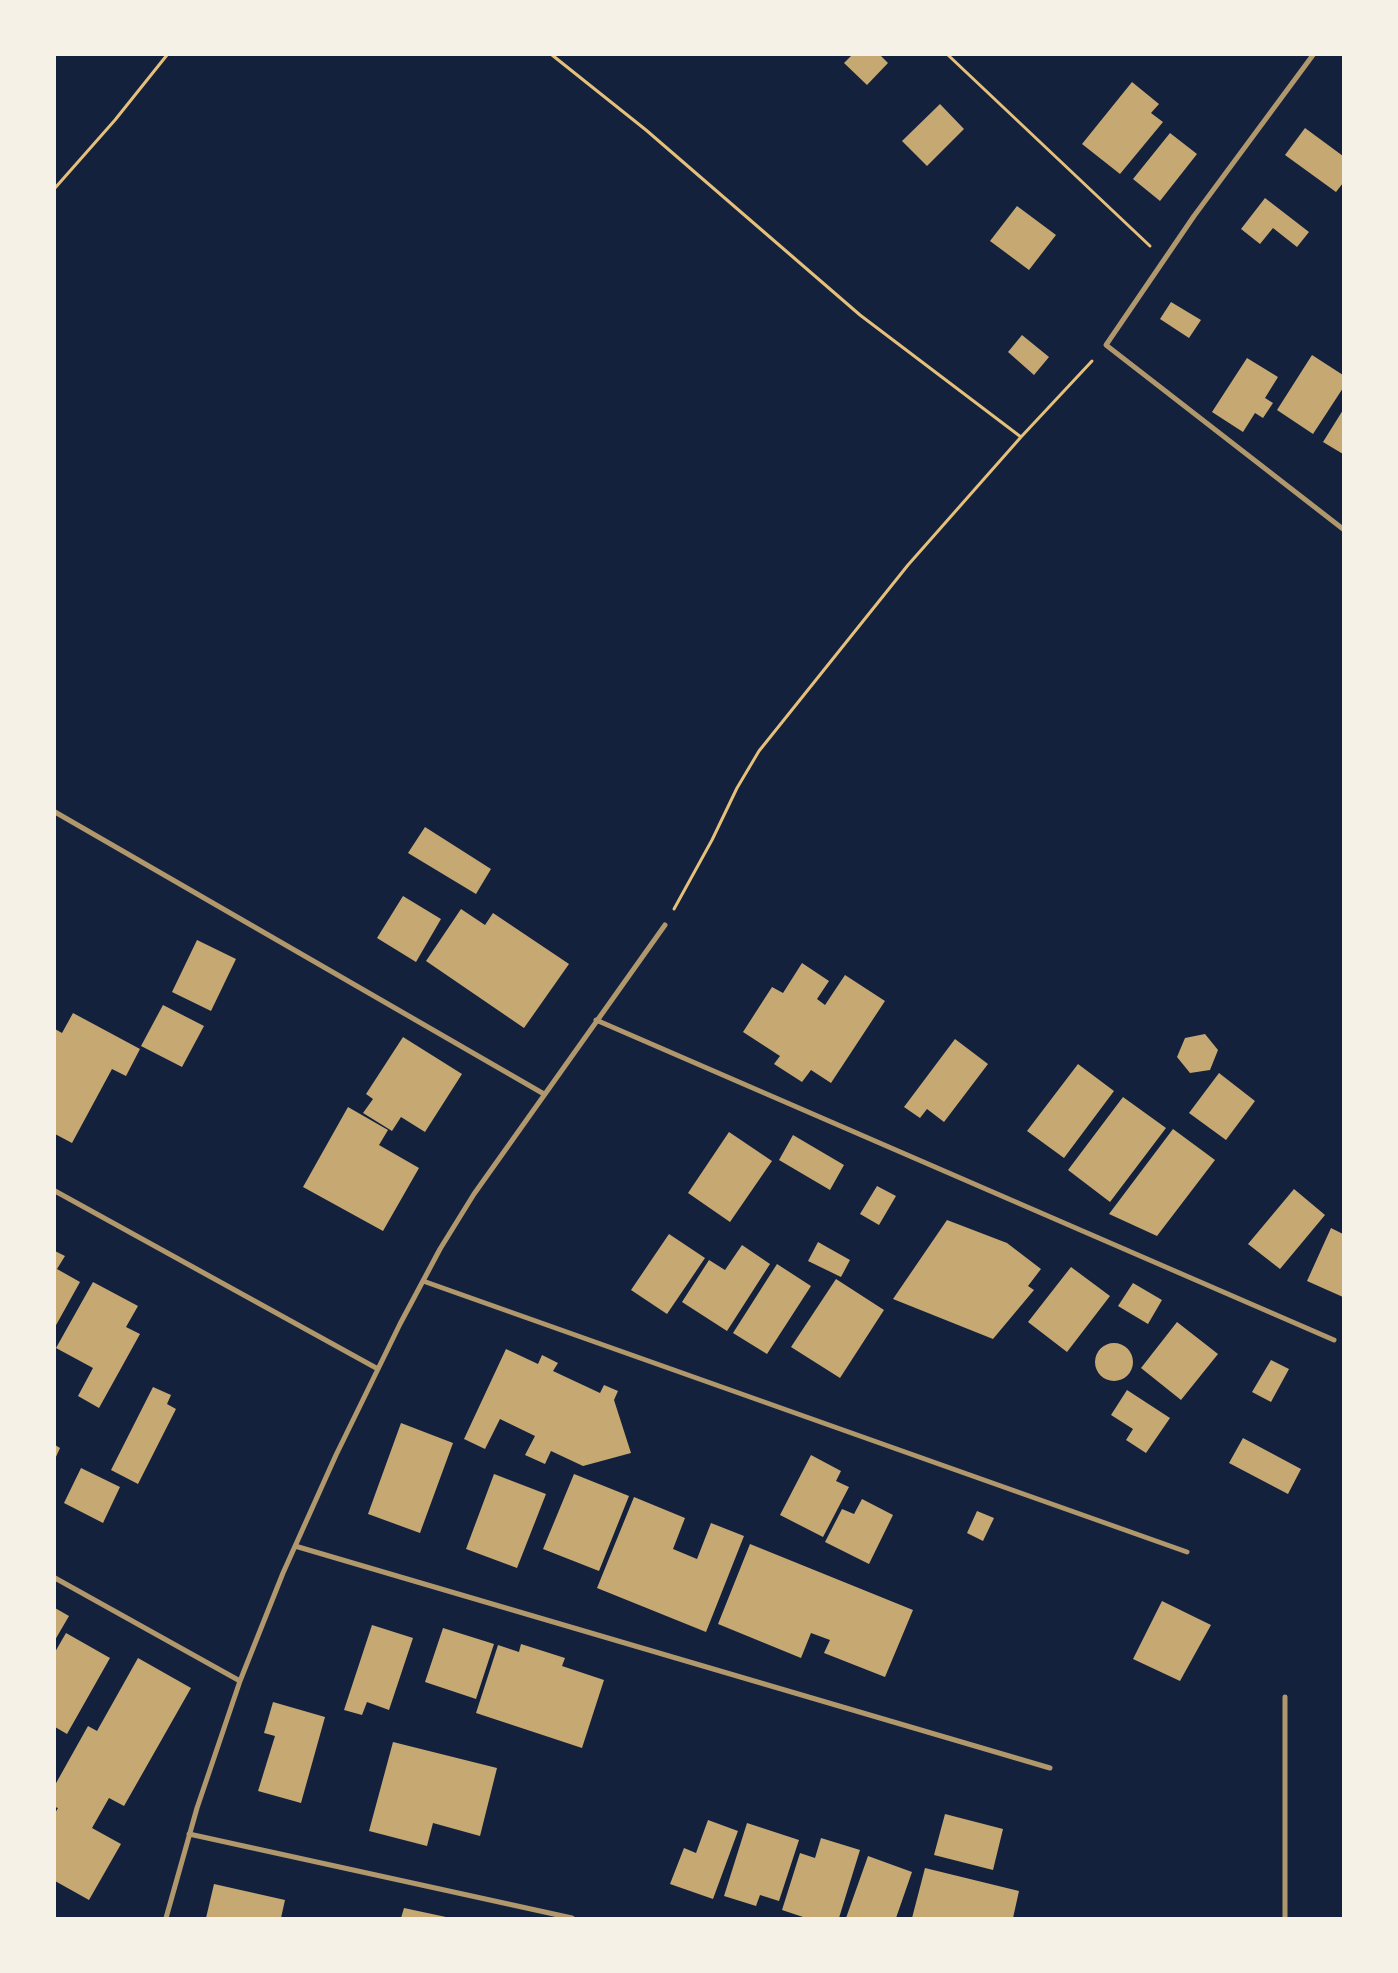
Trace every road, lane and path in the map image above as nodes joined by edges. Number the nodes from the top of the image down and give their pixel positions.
1 (167, 55) edge
2 (552, 55) edge
3 (948, 55) edge
4 (1313, 55) edge
5 (55, 188) edge
6 (1165, 260) junction
7 (1106, 345) junction
8 (1021, 437) junction
9 (1343, 529) edge
10 (55, 812) edge
11 (664, 925) joint
12 (596, 1020) junction
13 (544, 1094) junction
14 (55, 1191) edge
15 (423, 1281) junction
16 (1334, 1340) dead end
17 (378, 1369) junction
18 (295, 1546) junction
19 (1186, 1552) dead end
20 (55, 1578) edge
21 (240, 1681) junction
22 (1286, 1697) dead end
23 (1050, 1768) dead end
24 (189, 1834) junction
25 (166, 1918) edge
26 (572, 1918) edge
27 (1285, 1918) edge

1 - 5 path
2 - 8 path
3 - 6 path
4 - 6 street
6 - 7 street
7 - 8 path
7 - 9 street
8 - 11 path
10 - 13 street
11 - 12 street
12 - 13 street
12 - 16 street
13 - 15 street
14 - 17 street
15 - 17 street
15 - 19 street
17 - 18 street
18 - 21 street
18 - 23 street
20 - 21 street
21 - 24 street
22 - 27 street
24 - 25 street
24 - 26 street

